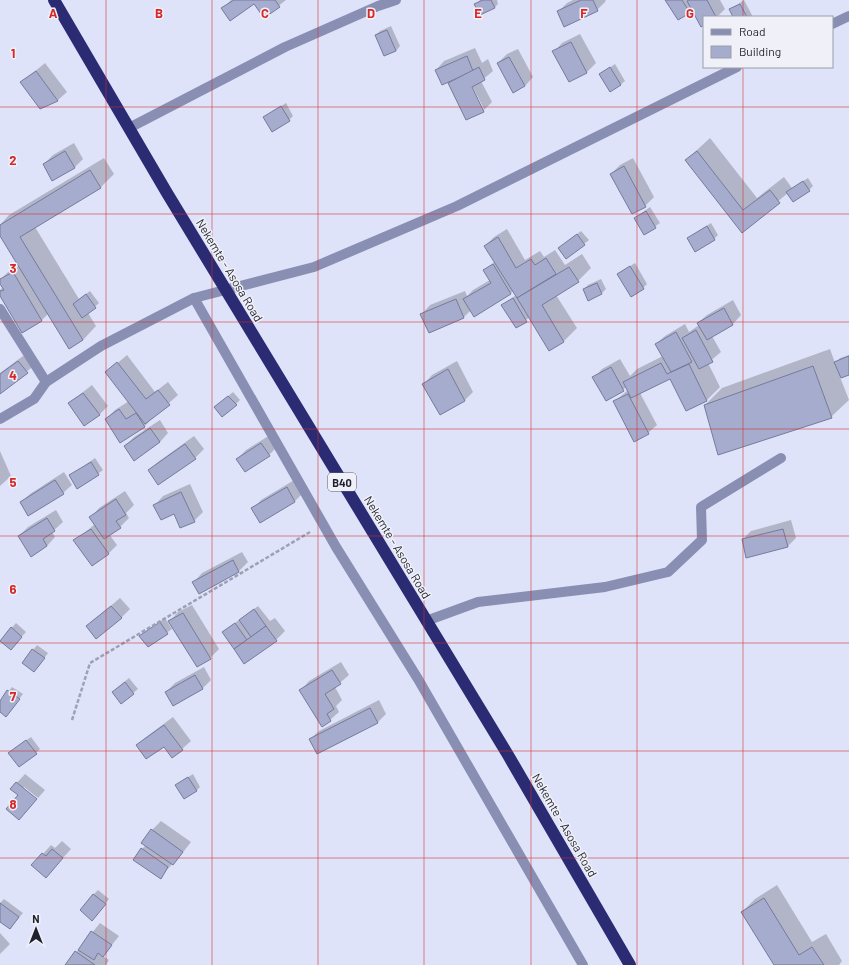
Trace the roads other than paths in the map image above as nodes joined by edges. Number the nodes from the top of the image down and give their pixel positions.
1 (54, 0) edge
2 (396, 0) edge
3 (849, 16) edge
4 (833, 24) edge
5 (735, 68) edge
6 (128, 128) junction
7 (226, 291) junction
8 (194, 298) junction
9 (0, 309) edge
10 (46, 382) junction
11 (0, 419) edge
12 (781, 458) dead end
13 (426, 621) junction
14 (583, 965) edge
15 (630, 965) edge

1 - 6 highway, Nekemte - Asosa Road / B40
2 - 6 street
3 - 4 street
5 - 7 street
6 - 7 highway, Nekemte - Asosa Road / B40
7 - 8 street
7 - 13 highway, Nekemte - Asosa Road / B40
8 - 10 street
8 - 14 street
9 - 10 street
10 - 11 street
12 - 13 street
13 - 15 highway, Nekemte - Asosa Road / B40

